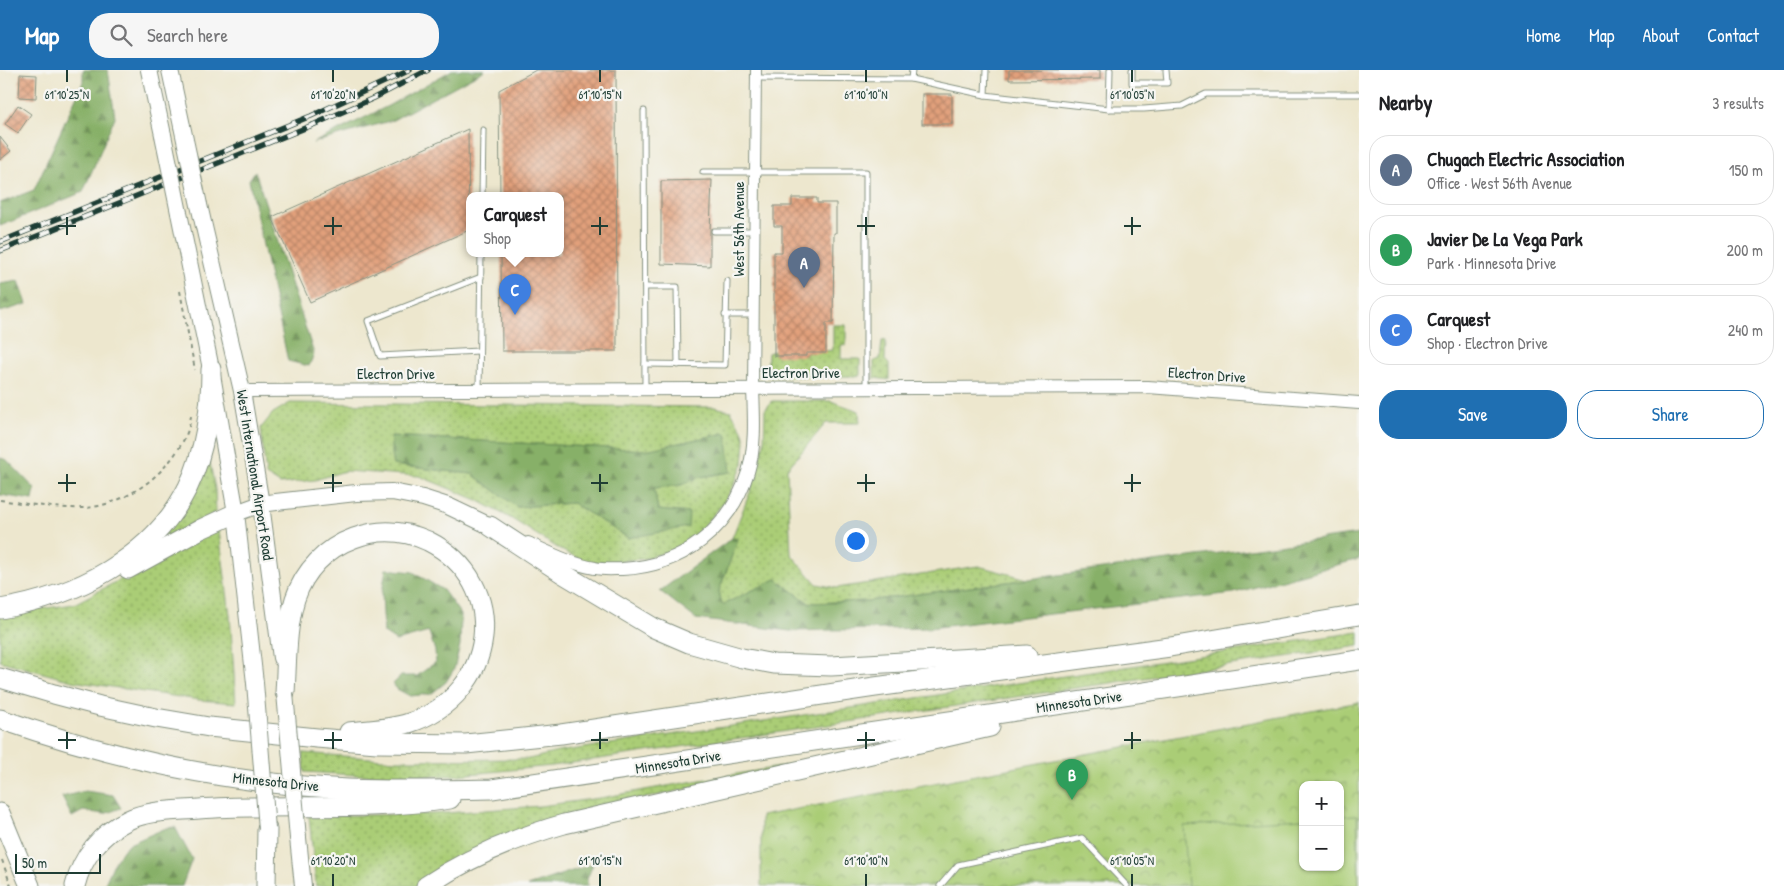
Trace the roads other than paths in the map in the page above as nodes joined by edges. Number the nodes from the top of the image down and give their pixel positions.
1 (148, 70) edge
2 (170, 70) edge
3 (912, 70) edge
4 (986, 70) edge
5 (1110, 70) edge
6 (1132, 70) edge
7 (1166, 70) edge
8 (756, 74) edge
9 (911, 79) junction
10 (1359, 94) edge
11 (986, 95) junction
12 (1109, 109) junction
13 (644, 111) dead end
14 (483, 130) dead end
15 (703, 172) dead end
16 (755, 172) junction
17 (482, 192) edge
18 (714, 231) dead end
19 (754, 231) junction
20 (481, 257) edge
21 (481, 277) junction
22 (727, 281) dead end
23 (644, 287) junction
24 (726, 315) junction
25 (754, 315) junction
26 (479, 352) junction
27 (645, 364) junction
28 (678, 364) junction
29 (203, 373) junction
30 (866, 388) junction
31 (753, 389) junction
32 (645, 390) junction
33 (242, 391) junction
34 (479, 391) junction
35 (1359, 403) edge
36 (261, 504) junction
37 (236, 513) junction
38 (490, 526) junction
39 (44, 599) junction
40 (0, 609) edge
41 (1359, 615) edge
42 (1170, 647) junction
43 (1359, 660) edge
44 (0, 678) edge
45 (1182, 687) junction
46 (284, 693) junction
47 (0, 719) edge
48 (296, 736) junction
49 (492, 789) junction
50 (0, 813) edge
51 (267, 830) junction
52 (30, 886) edge
53 (75, 886) edge
54 (266, 886) edge
55 (274, 886) edge
56 (303, 886) edge
57 (426, 886) edge
58 (940, 886) edge
59 (1127, 886) edge

1 - 29 main road, West International Airport Road, bridge
2 - 33 main road, West International Airport Road, bridge
3 - 9 lane
4 - 11 lane
5 - 12 lane
6 - 7 lane
8 - 9 lane
8 - 16 street, West 56th Avenue
9 - 11 lane
10 - 12 lane
11 - 12 lane
13 - 23 lane
14 - 17 lane
15 - 16 lane
16 - 19 street, West 56th Avenue
16 - 30 lane
18 - 19 lane
19 - 25 street, West 56th Avenue
20 - 21 lane
21 - 26 lane
21 - 26 lane
22 - 24 lane
23 - 27 lane
23 - 28 lane
24 - 25 lane
24 - 28 lane
25 - 31 street, West 56th Avenue
26 - 34 lane
27 - 28 lane
27 - 32 lane
29 - 33 main road
29 - 37 main road, West International Airport Road
29 - 39 highway
30 - 31 street, Electron Drive
30 - 35 street, Electron Drive
31 - 32 street, Electron Drive
31 - 38 street
32 - 34 street, Electron Drive
33 - 34 street, Electron Drive
33 - 36 main road, West International Airport Road
36 - 37 main road
36 - 38 main road
36 - 46 main road, West International Airport Road
37 - 39 highway
37 - 51 main road, West International Airport Road, bridge
38 - 42 highway
39 - 40 highway
41 - 42 highway
42 - 48 highway
43 - 45 highway, Minnesota Drive
44 - 48 highway
45 - 49 highway, Minnesota Drive
45 - 57 highway
46 - 48 highway
46 - 56 main road, West International Airport Road, bridge
47 - 49 highway, Minnesota Drive
49 - 53 highway
50 - 52 highway
51 - 54 highway
51 - 55 main road, West International Airport Road
58 - 59 lane

